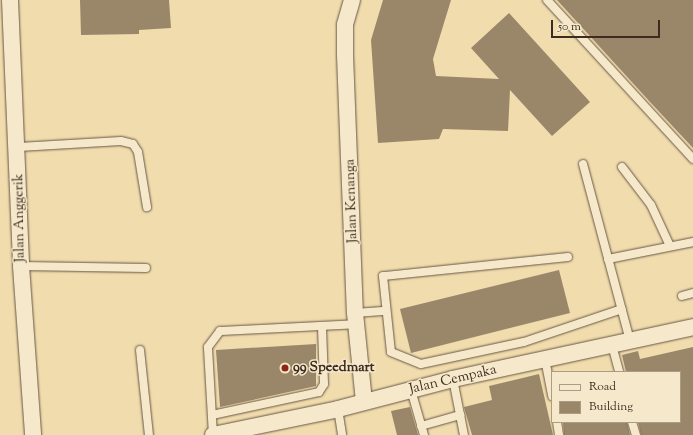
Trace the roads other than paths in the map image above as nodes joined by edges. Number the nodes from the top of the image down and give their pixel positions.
1 (10, 0) edge
2 (352, 0) edge
3 (547, 0) edge
4 (19, 147) junction
5 (693, 159) edge
6 (583, 164) dead end
7 (622, 167) dead end
8 (147, 207) dead end
9 (693, 242) edge
10 (670, 246) junction
11 (568, 257) dead end
12 (608, 259) junction
13 (21, 266) junction
14 (146, 268) dead end
15 (693, 293) edge
16 (682, 296) dead end
17 (622, 310) junction
18 (386, 311) junction
19 (356, 319) junction
20 (322, 326) junction
21 (693, 327) edge
22 (630, 341) junction
23 (612, 345) junction
24 (140, 350) dead end
25 (546, 359) junction
26 (619, 371) edge
27 (453, 379) junction
28 (411, 390) junction
29 (551, 390) edge
30 (364, 402) junction
31 (338, 409) junction
32 (460, 414) junction
33 (212, 415) junction
34 (557, 423) edge
35 (632, 423) edge
36 (421, 426) junction
37 (33, 435) edge
38 (149, 435) edge
39 (213, 435) edge
40 (342, 435) edge
41 (424, 435) edge
42 (464, 435) edge
43 (559, 435) edge
44 (636, 435) edge

1 - 4 street, Jalan Anggerik
2 - 19 street, Jalan Kenanga
3 - 5 lane
4 - 8 lane
4 - 13 street, Jalan Anggerik
6 - 12 lane
7 - 10 lane
9 - 10 lane
10 - 12 lane
11 - 18 lane
12 - 17 lane
13 - 14 lane
13 - 37 street, Jalan Anggerik
15 - 16 lane
17 - 18 lane
17 - 22 lane
18 - 19 lane
19 - 20 lane
19 - 30 street, Jalan Kenanga
20 - 33 lane
20 - 33 lane
21 - 22 street, Jalan Cempaka
22 - 23 street, Jalan Cempaka
23 - 25 street, Jalan Cempaka
23 - 26 lane
24 - 38 lane
25 - 27 street, Jalan Cempaka
25 - 29 lane
27 - 28 street, Jalan Cempaka
27 - 32 lane
28 - 30 street, Jalan Cempaka
28 - 36 lane
30 - 31 street, Jalan Cempaka
31 - 39 street, Jalan Cempaka
31 - 40 lane
32 - 36 lane
32 - 42 lane
33 - 39 lane
34 - 43 lane
35 - 44 lane
36 - 41 lane

